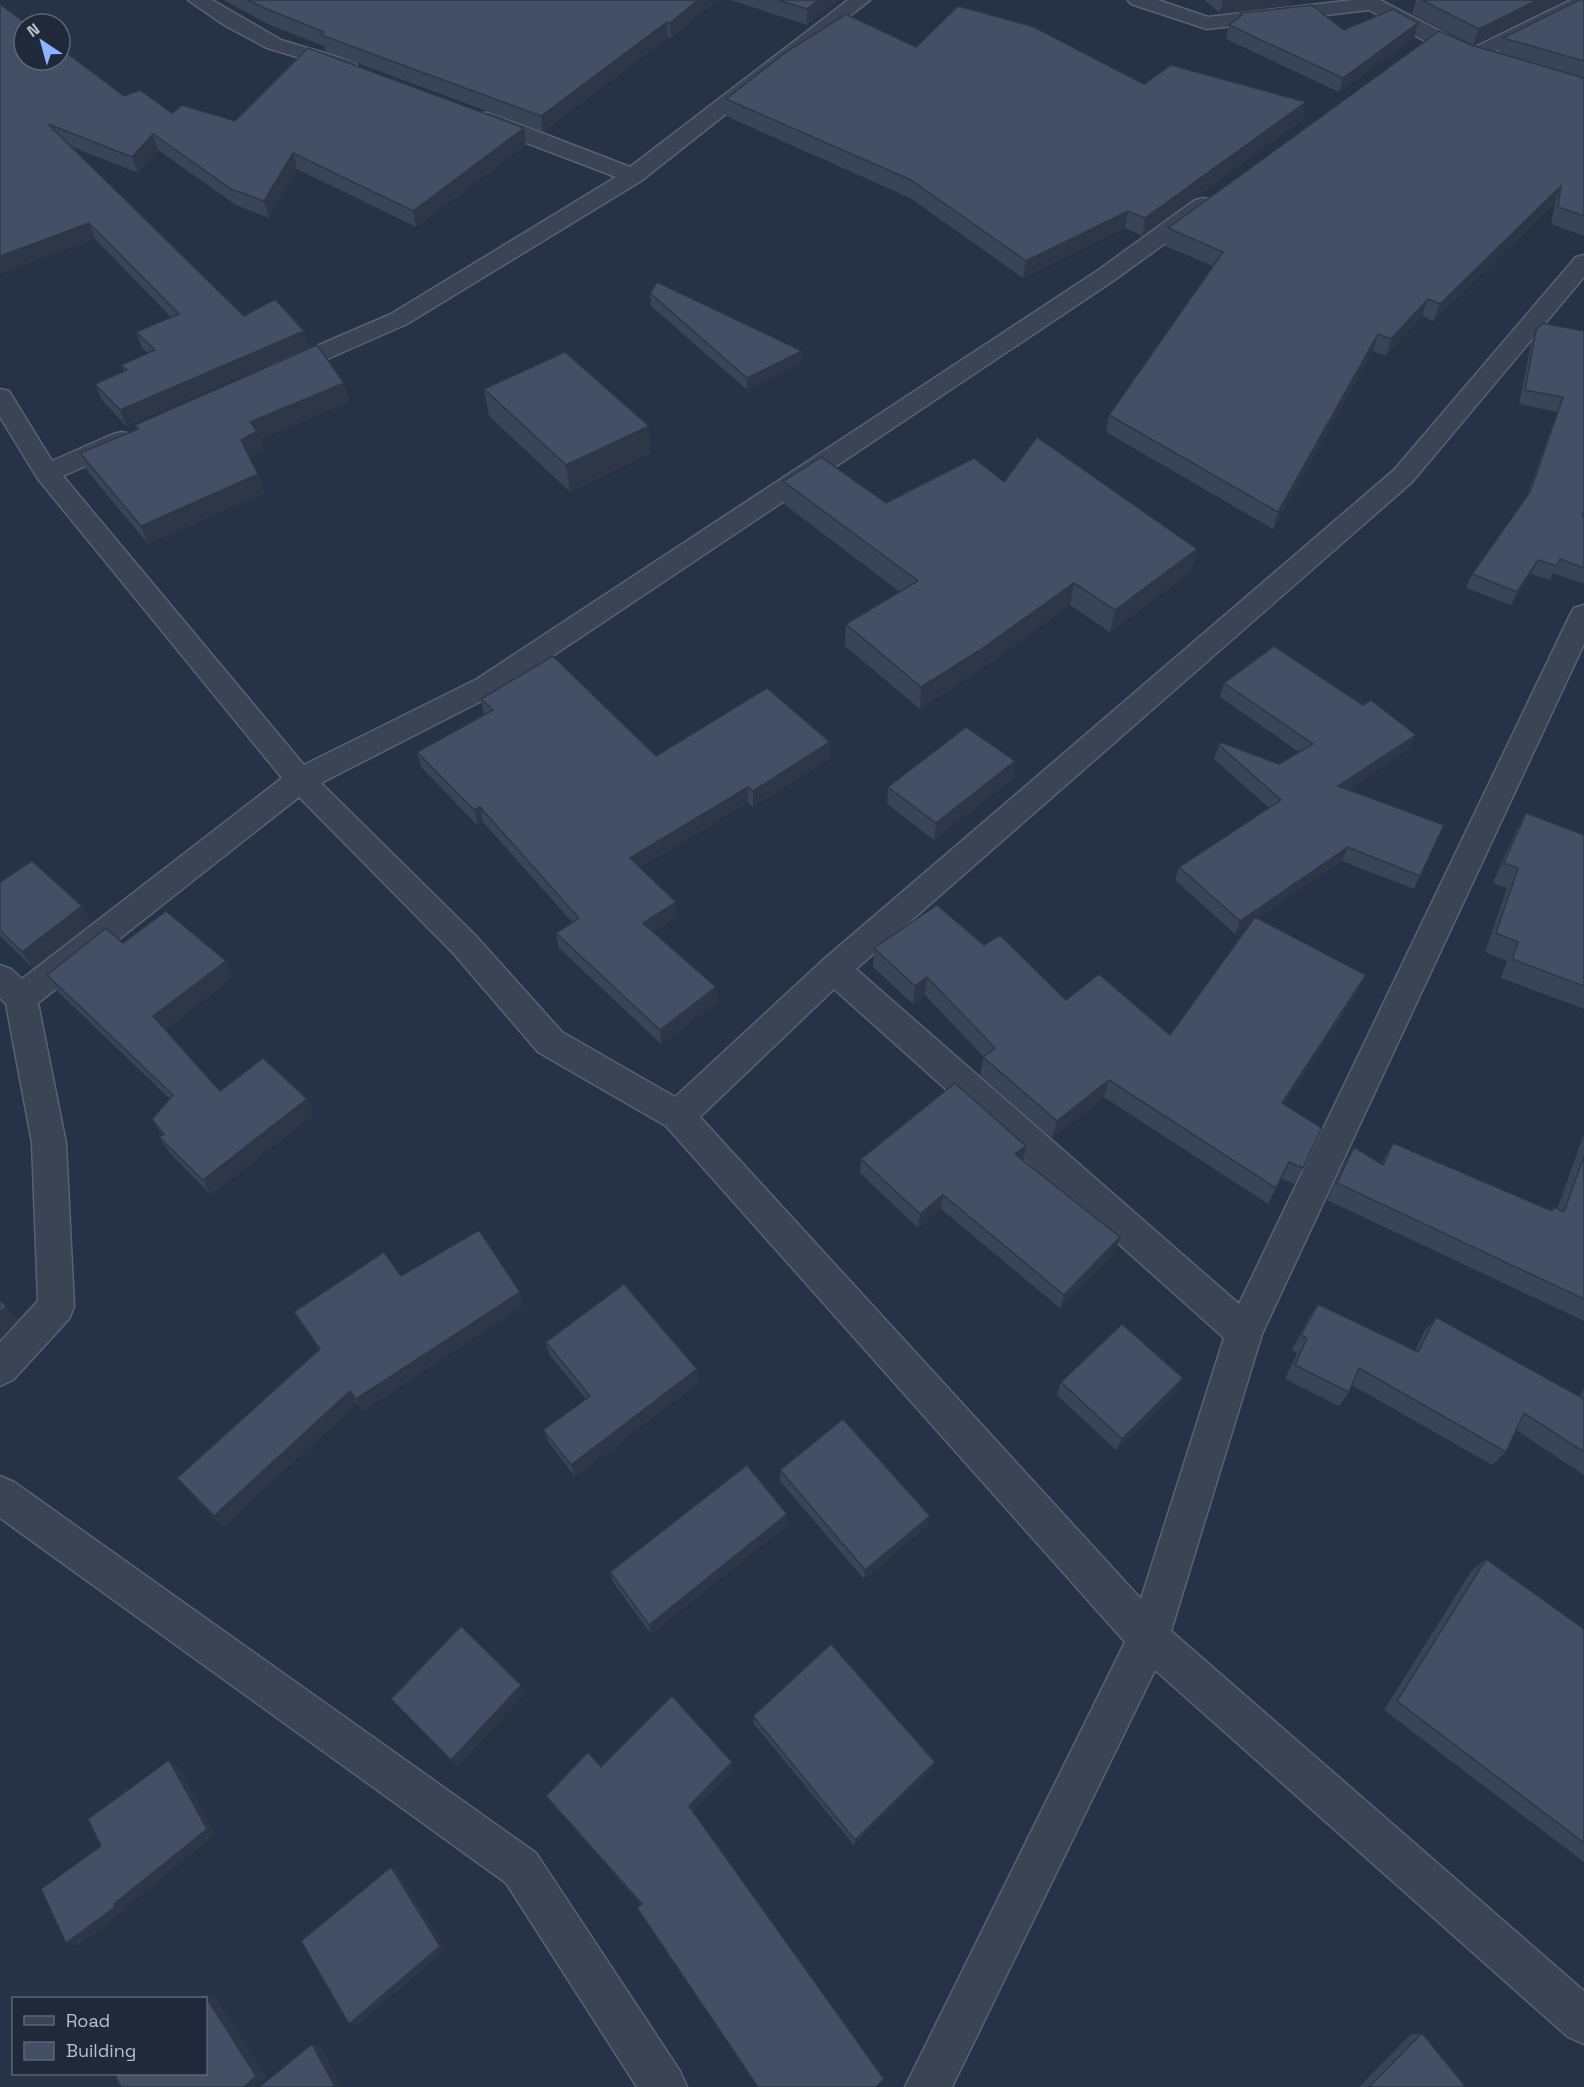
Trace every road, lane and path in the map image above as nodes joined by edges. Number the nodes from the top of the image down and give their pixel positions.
1 (198, 0) edge
2 (860, 0) edge
3 (1138, 0) edge
4 (1584, 1) edge
5 (1368, 2) edge
6 (1473, 56) junction
7 (1506, 66) edge
8 (369, 74) edge
9 (468, 112) edge
10 (633, 176) junction
11 (1221, 192) edge
12 (1584, 262) edge
13 (260, 380) edge
14 (0, 397) edge
15 (143, 431) edge
16 (47, 473) junction
17 (1584, 615) edge
18 (300, 780) junction
19 (834, 969) junction
20 (10, 988) edge
21 (678, 1116) junction
22 (1244, 1332) junction
23 (0, 1368) edge
24 (0, 1495) edge
25 (1149, 1638) junction
26 (1584, 2021) edge
27 (664, 2087) edge
28 (928, 2087) edge

1 - 8 street
2 - 10 street
3 - 5 street
4 - 6 street
5 - 6 street
6 - 7 street
9 - 10 street
10 - 13 street
11 - 18 street
12 - 19 street
14 - 16 street
15 - 16 street
16 - 18 street
17 - 22 street
18 - 20 street
18 - 21 street
19 - 21 street
19 - 22 street
20 - 23 street
21 - 25 street
22 - 25 street
24 - 27 street
25 - 26 street
25 - 28 street

